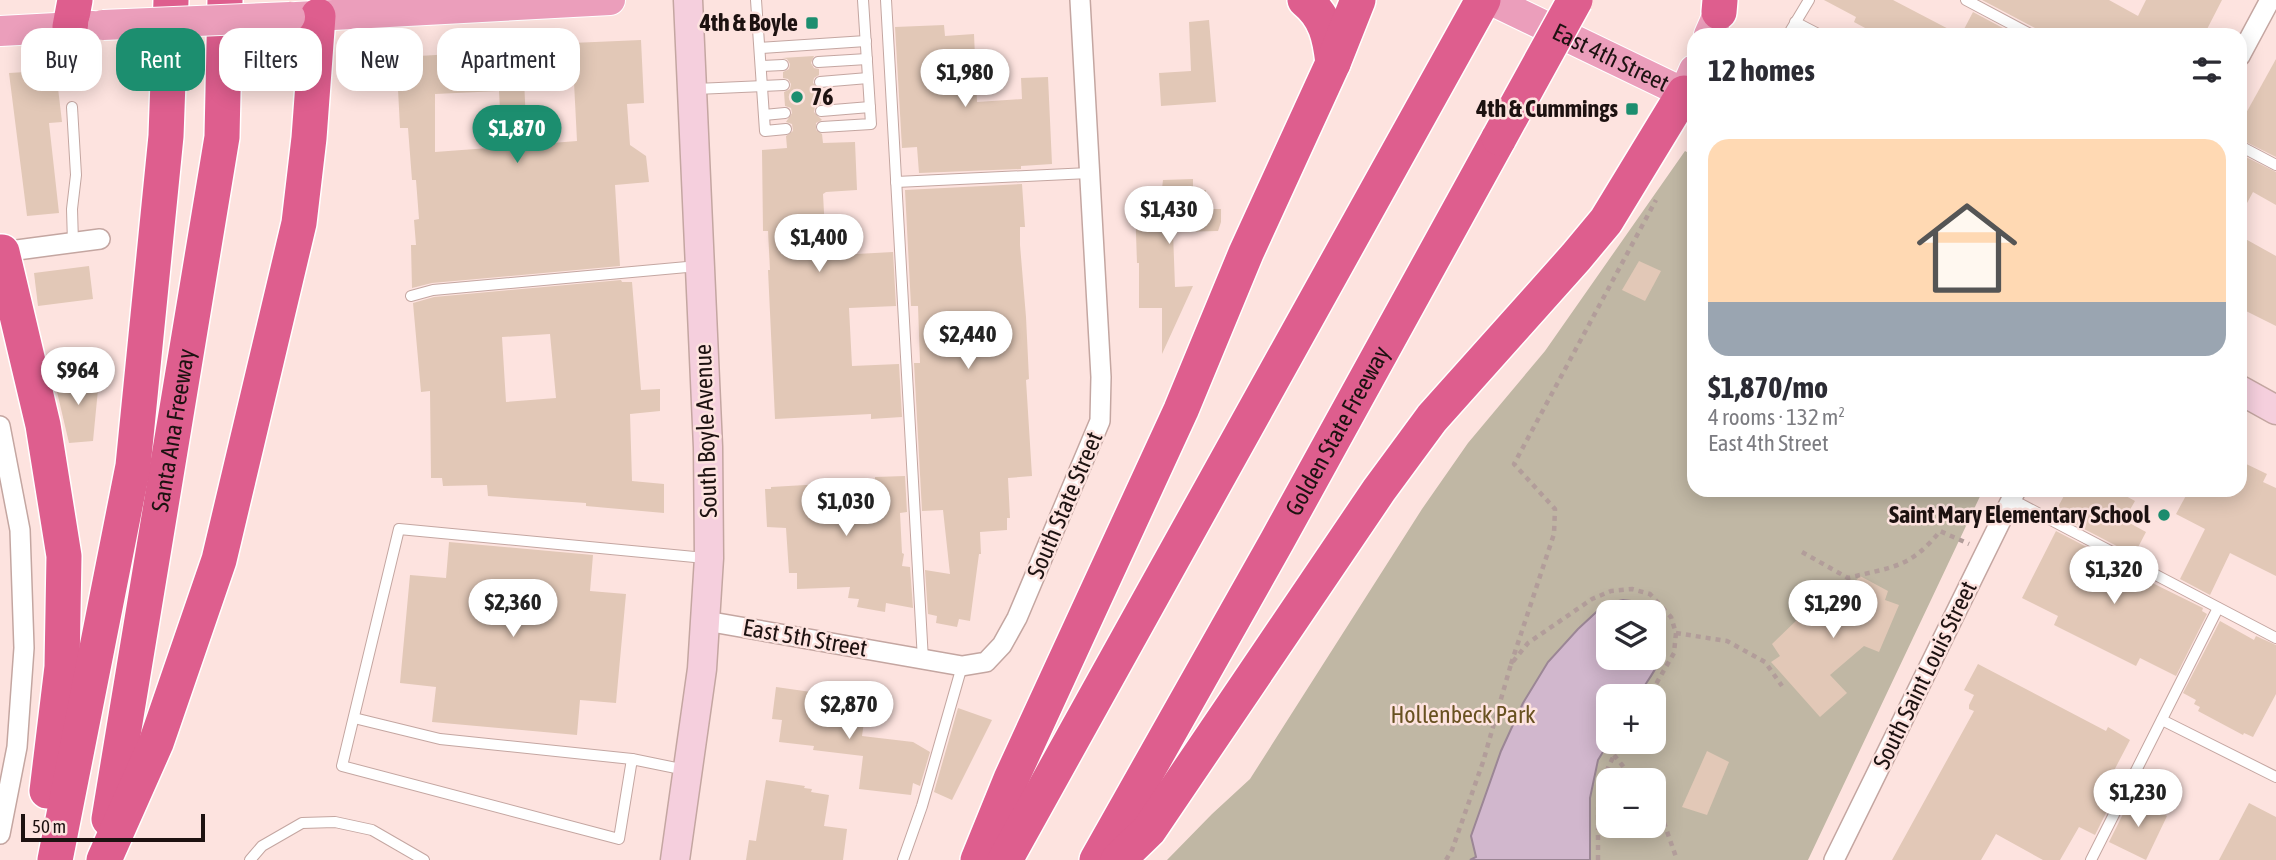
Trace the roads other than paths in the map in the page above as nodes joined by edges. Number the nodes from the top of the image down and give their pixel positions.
1 (171, 0) edge
2 (225, 0) edge
3 (610, 0) edge
4 (688, 0) edge
5 (756, 0) edge
6 (863, 0) edge
7 (886, 0) edge
8 (1080, 0) edge
9 (1305, 0) edge
10 (1358, 0) edge
11 (1483, 0) edge
12 (1491, 0) edge
13 (1575, 0) edge
14 (1809, 0) edge
15 (1966, 0) edge
16 (2270, 0) edge
17 (308, 14) junction
18 (83, 17) edge
19 (1795, 22) junction
20 (1792, 28) edge
21 (1807, 28) edge
22 (2019, 28) edge
23 (0, 32) edge
24 (866, 41) junction
25 (2247, 43) edge
26 (760, 48) junction
27 (867, 59) junction
28 (818, 62) dead end
29 (1333, 63) junction
30 (782, 65) dead end
31 (761, 66) junction
32 (868, 78) junction
33 (820, 82) dead end
34 (783, 85) dead end
35 (1687, 85) edge
36 (762, 86) junction
37 (692, 89) junction
38 (1687, 93) edge
39 (72, 107) dead end
40 (870, 107) junction
41 (821, 111) dead end
42 (785, 113) dead end
43 (764, 115) junction
44 (822, 127) dead end
45 (786, 129) dead end
46 (2247, 150) edge
47 (2276, 165) edge
48 (1089, 173) junction
49 (896, 182) junction
50 (100, 240) dead end
51 (73, 243) junction
52 (1, 247) edge
53 (699, 266) junction
54 (411, 296) dead end
55 (2247, 394) edge
56 (2276, 410) edge
57 (1, 432) edge
58 (2012, 497) edge
59 (2018, 497) edge
60 (709, 558) junction
61 (2218, 608) junction
62 (706, 621) junction
63 (2276, 638) edge
64 (923, 660) junction
65 (986, 662) joint
66 (962, 666) junction
67 (354, 718) junction
68 (2162, 720) junction
69 (8, 749) edge
70 (632, 759) junction
71 (689, 771) junction
72 (2276, 777) edge
73 (1, 828) edge
74 (37, 860) edge
75 (55, 860) edge
76 (103, 860) edge
77 (250, 860) edge
78 (424, 860) edge
79 (675, 860) edge
80 (904, 860) edge
81 (978, 860) edge
82 (1006, 860) edge
83 (1097, 860) edge
84 (1118, 860) edge
85 (1834, 860) edge
86 (2091, 860) edge

1 - 75 highway, Santa Ana Freeway
2 - 76 highway, Santa Ana Freeway
3 - 17 main road
4 - 37 main road, South Boyle Avenue
5 - 26 lane
6 - 24 lane
7 - 49 lane
8 - 48 street, South State Street
9 - 29 highway
10 - 29 highway
11 - 82 highway
12 - 35 main road, East 4th Street
13 - 83 highway, Golden State Freeway, bridge
14 - 19 lane
15 - 22 lane
16 - 25 street
17 - 18 main road, bridge
17 - 76 highway
18 - 23 main road
19 - 20 lane
19 - 21 lane
24 - 26 lane
24 - 27 lane
26 - 31 lane
27 - 28 lane
27 - 32 lane
29 - 81 highway
30 - 31 lane
31 - 36 lane
32 - 33 lane
32 - 40 lane
34 - 36 lane
36 - 37 lane
36 - 43 lane
37 - 53 main road, South Boyle Avenue
38 - 84 highway
39 - 51 lane
40 - 41 lane
40 - 44 lane
42 - 43 lane
43 - 45 lane
46 - 47 lane
48 - 49 lane
48 - 65 street, South State Street
49 - 64 lane
50 - 51 street
51 - 52 street
52 - 74 highway
53 - 54 lane
53 - 60 main road, South Boyle Avenue
55 - 56 main road
57 - 69 street
58 - 85 street, South Saint Louis Street
59 - 61 lane
60 - 62 main road, South Boyle Avenue
60 - 67 lane
61 - 63 lane
61 - 68 lane
62 - 64 street, East 5th Street
62 - 71 main road, South Boyle Avenue
64 - 66 street, East 5th Street
65 - 66 street, East 5th Street
66 - 80 lane
67 - 70 lane
67 - 70 lane
68 - 72 lane
68 - 86 lane
69 - 73 street
70 - 71 lane
71 - 79 main road, South Boyle Avenue
77 - 78 lane

